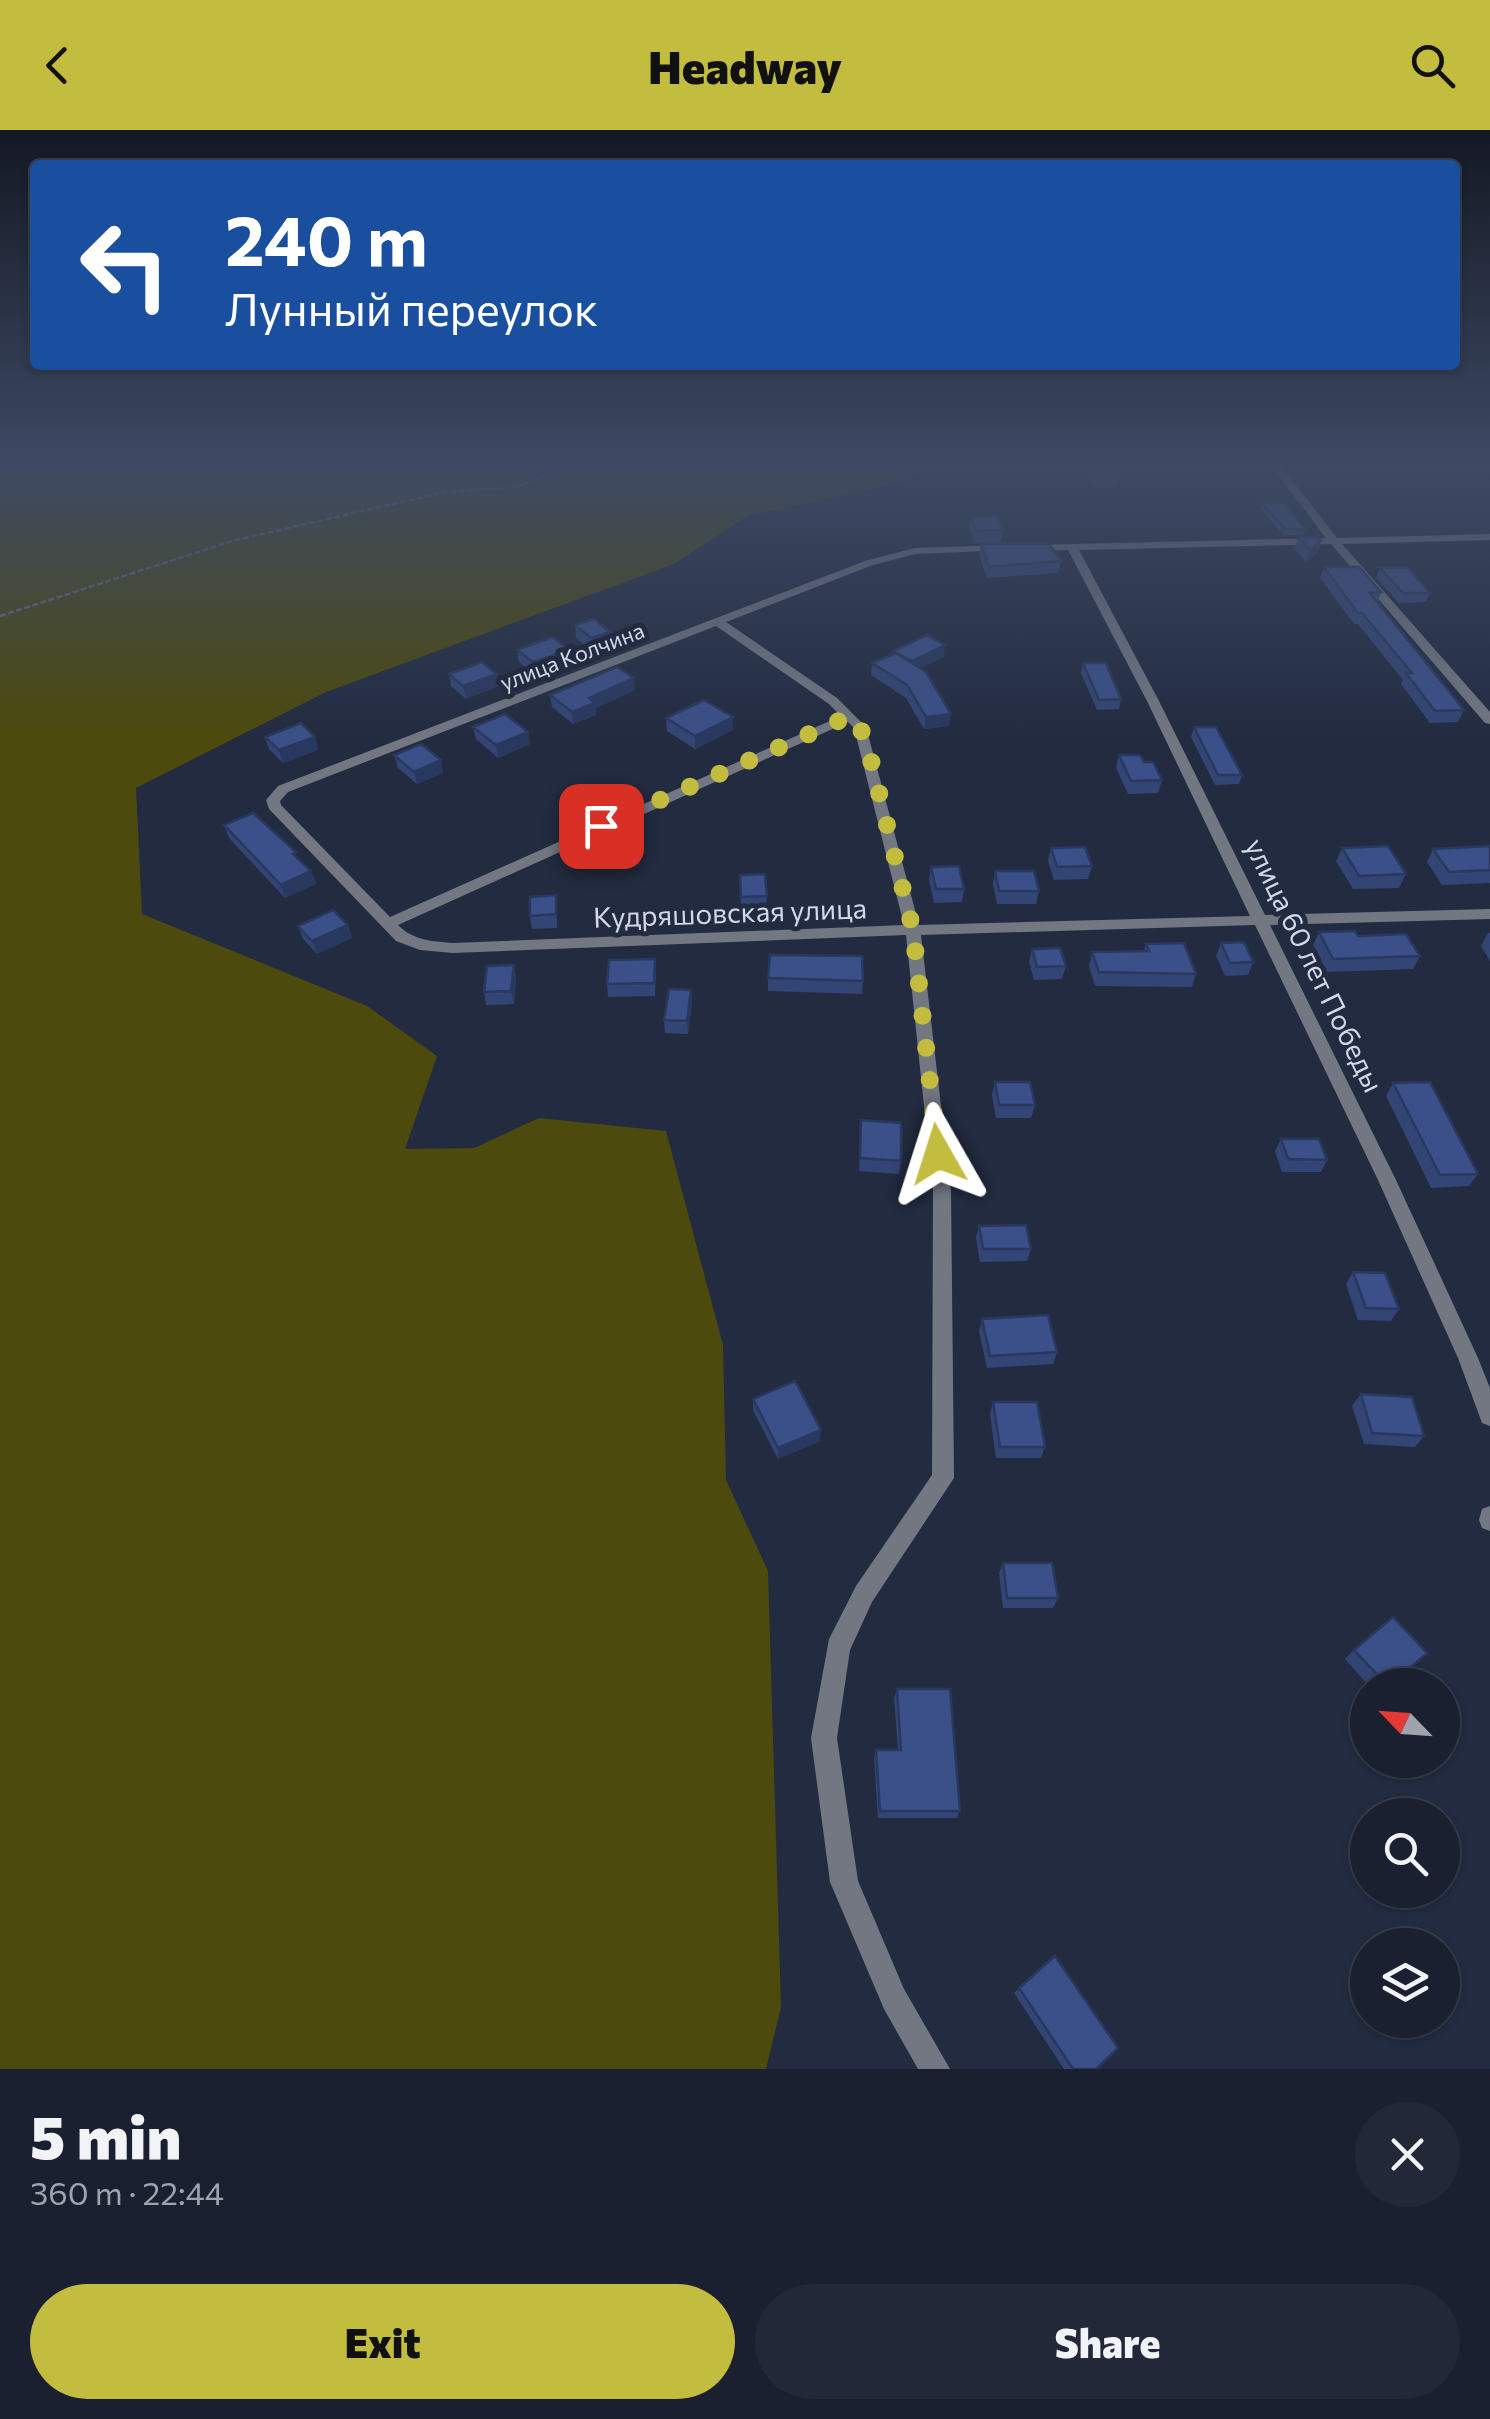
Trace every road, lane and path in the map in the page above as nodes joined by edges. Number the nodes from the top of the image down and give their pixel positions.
1 (181, 557) edge
2 (886, 557) edge
3 (1077, 557) edge
4 (1348, 557) edge
5 (0, 616) edge
6 (718, 622) junction
7 (850, 716) junction
8 (1490, 720) edge
9 (273, 800) joint
10 (1490, 914) edge
11 (389, 922) junction
12 (1262, 923) junction
13 (913, 930) junction
14 (1490, 1416) edge
15 (935, 2069) edge

1 - 5 path
2 - 6 street, улица Колчина
3 - 12 street, улица 60 лет Победы
4 - 8 street
6 - 7 street
6 - 9 street, улица Колчина
7 - 11 street
7 - 13 street
9 - 11 street, Кудряшовская улица
10 - 12 street, Кудряшовская улица
11 - 13 street, Кудряшовская улица
12 - 13 street, Кудряшовская улица
12 - 14 street, улица 60 лет Победы
13 - 15 street

